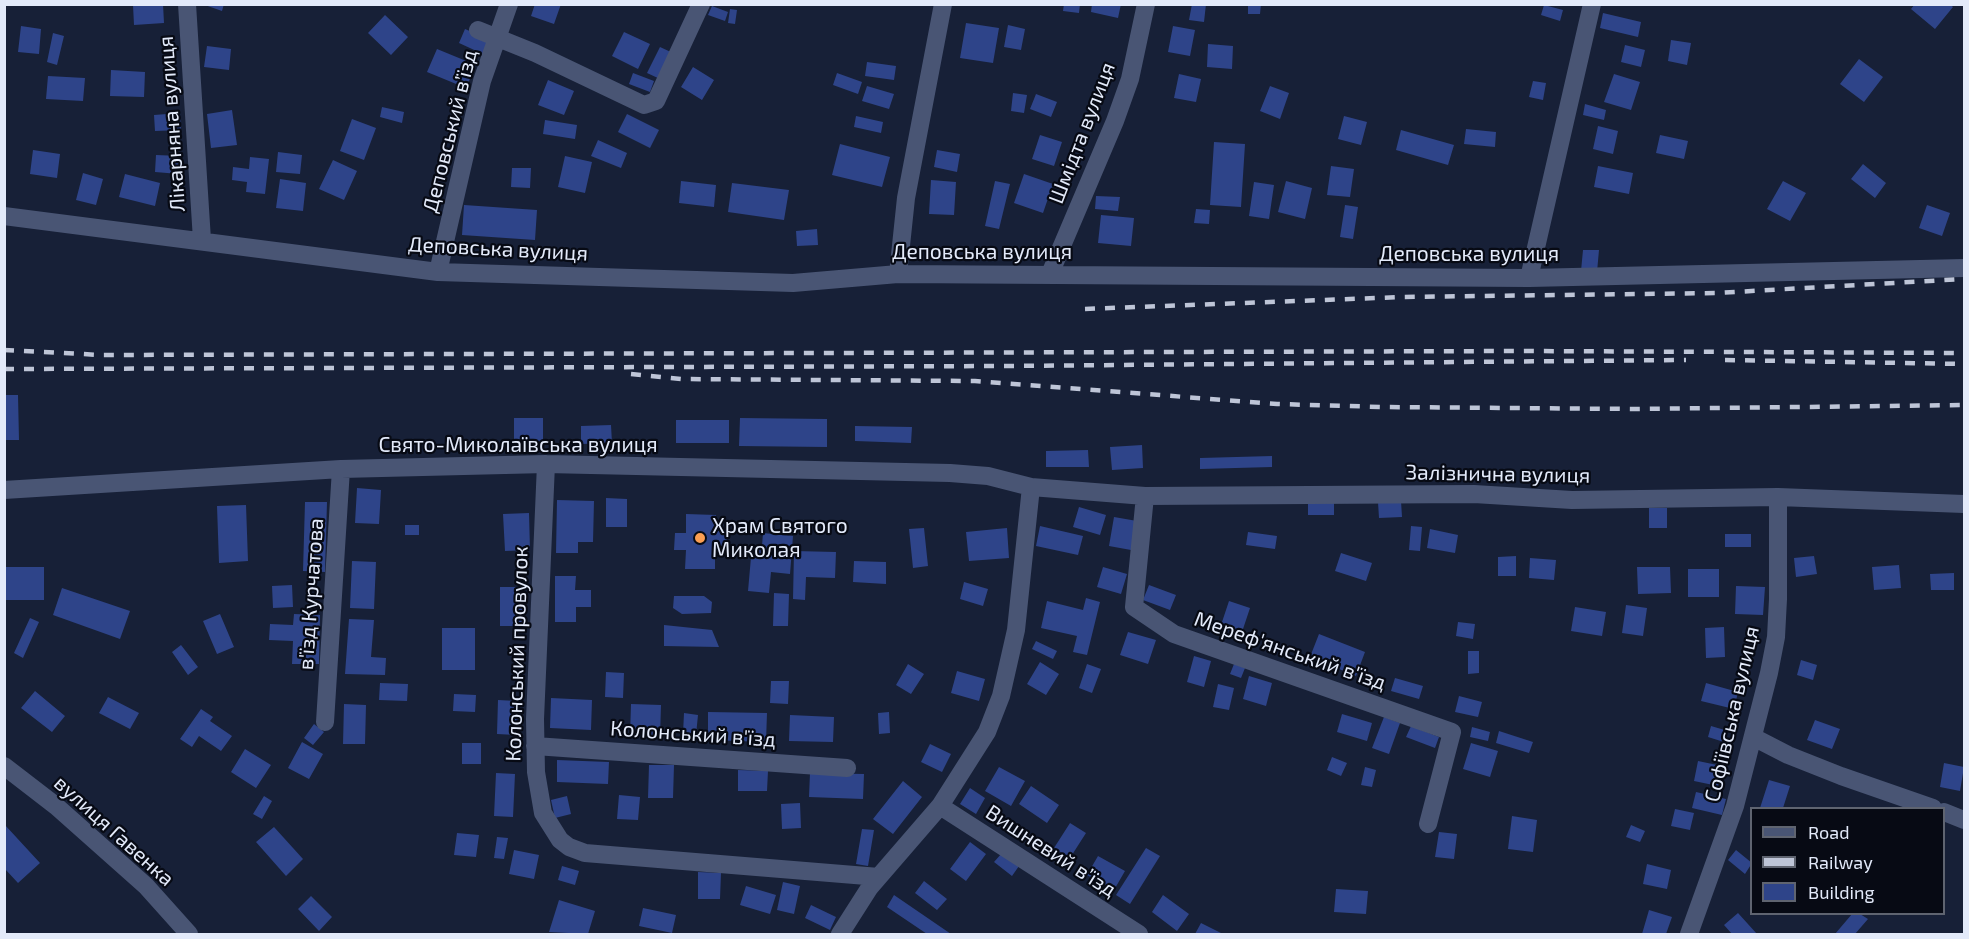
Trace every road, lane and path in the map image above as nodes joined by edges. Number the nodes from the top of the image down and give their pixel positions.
1 (187, 4) edge
2 (509, 4) edge
3 (701, 4) edge
4 (943, 4) edge
5 (1146, 4) edge
6 (1592, 4) edge
7 (478, 30) dead end
8 (498, 38) junction
9 (4, 216) edge
10 (202, 240) junction
11 (1965, 268) edge
12 (438, 272) junction
13 (898, 274) junction
14 (1050, 274) junction
15 (1528, 278) junction
16 (546, 465) junction
17 (341, 469) junction
18 (1031, 487) junction
19 (4, 490) edge
20 (1145, 496) junction
21 (1778, 497) junction
22 (1965, 504) edge
23 (326, 722) dead end
24 (1755, 738) junction
25 (535, 746) junction
26 (4, 766) edge
27 (847, 768) dead end
28 (940, 806) junction
29 (1930, 807) edge
30 (1945, 812) edge
31 (1965, 820) edge
32 (1428, 824) dead end
33 (879, 877) junction
34 (189, 934) edge
35 (840, 934) edge
36 (1139, 934) edge
37 (1689, 934) edge

1 - 10 street, Лікарняна вулиця
2 - 8 street, Деповський в’їзд
3 - 8 street, Деповський в’їзд
4 - 13 street
5 - 14 street, Шмідта вулиця
6 - 15 street
7 - 8 street, Деповський в’їзд
8 - 12 street, Деповський в’їзд
9 - 10 street, Деповська вулиця
10 - 12 street, Деповська вулиця
11 - 15 street, Деповська вулиця
12 - 13 street, Деповська вулиця
13 - 14 street, Деповська вулиця
14 - 15 street, Деповська вулиця
16 - 17 street, Свято-Миколаївська вулиця
16 - 18 street, Свято-Миколаївська вулиця
16 - 25 street, Колонський провулок
17 - 19 street, Свято-Миколаївська вулиця
17 - 23 street, в'їзд Курчатова
18 - 20 street, Залізнична вулиця
18 - 28 street
20 - 21 street, Залізнична вулиця
20 - 32 street, Мереф'янський в'їзд
21 - 22 street, Залізнична вулиця
21 - 24 street, Софіївська вулиця
24 - 29 street
24 - 37 street, Софіївська вулиця
25 - 27 street, Колонський в'їзд
25 - 33 street, Колонський провулок
26 - 34 street, вулиця Гавенка
28 - 33 street
28 - 36 street, Вишневий в’їзд
30 - 31 street
33 - 35 street

